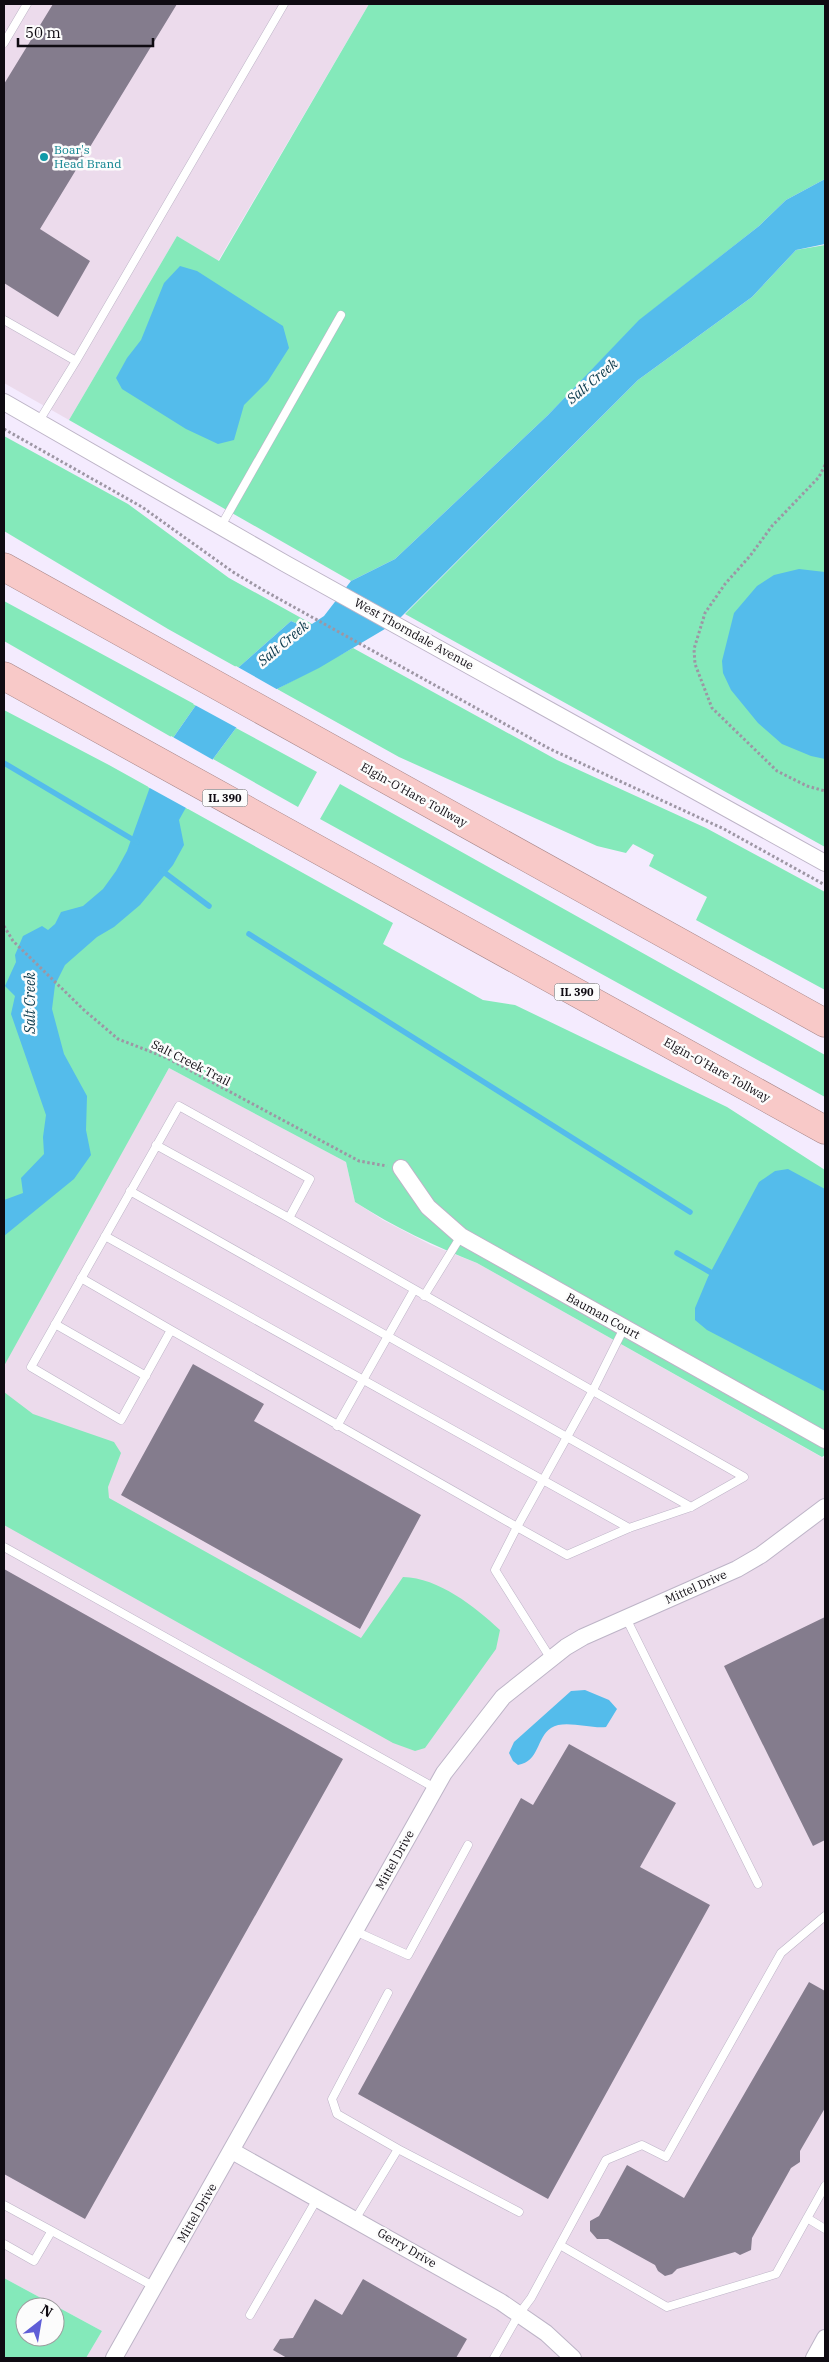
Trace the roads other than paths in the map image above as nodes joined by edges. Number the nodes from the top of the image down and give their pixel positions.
1 (27, 4) edge
2 (284, 4) edge
3 (4, 43) edge
4 (341, 315) dead end
5 (4, 320) edge
6 (76, 361) junction
7 (4, 402) edge
8 (39, 421) junction
9 (221, 526) junction
10 (4, 566) edge
11 (4, 676) edge
12 (825, 863) edge
13 (825, 1023) edge
14 (825, 1130) edge
15 (156, 1145) junction
16 (401, 1168) road end
17 (130, 1191) junction
18 (289, 1218) junction
19 (105, 1236) junction
20 (460, 1236) junction
21 (81, 1278) junction
22 (414, 1290) junction
23 (424, 1296) junction
24 (55, 1324) junction
25 (624, 1328) junction
26 (171, 1330) junction
27 (388, 1336) junction
28 (146, 1376) junction
29 (364, 1379) junction
30 (592, 1392) junction
31 (338, 1426) junction
32 (567, 1438) junction
33 (825, 1440) edge
34 (542, 1481) junction
35 (690, 1507) junction
36 (825, 1507) edge
37 (517, 1527) junction
38 (629, 1528) junction
39 (4, 1547) edge
40 (626, 1618) junction
41 (551, 1659) junction
42 (435, 1788) junction
43 (468, 1845) dead end
44 (758, 1884) dead end
45 (825, 1916) edge
46 (355, 1931) junction
47 (388, 1993) dead end
48 (398, 2149) junction
49 (232, 2151) junction
50 (825, 2186) edge
51 (317, 2199) junction
52 (4, 2206) edge
53 (519, 2212) dead end
54 (356, 2218) junction
55 (807, 2218) junction
56 (825, 2229) edge
57 (52, 2232) junction
58 (4, 2244) edge
59 (560, 2244) junction
60 (155, 2287) junction
61 (519, 2314) junction
62 (250, 2315) dead end
63 (825, 2338) edge
64 (116, 2358) edge
65 (494, 2358) edge
66 (573, 2358) edge
67 (814, 2358) edge

1 - 3 lane
2 - 6 lane
4 - 9 lane
5 - 6 lane
6 - 8 lane
7 - 8 street, West Thorndale Avenue
8 - 9 street, West Thorndale Avenue
9 - 12 street, West Thorndale Avenue
10 - 13 highway, Elgin-O'Hare Tollway
11 - 14 highway, Elgin-O'Hare Tollway / IL 390
15 - 17 lane
15 - 18 lane
15 - 18 lane
16 - 20 street, Bauman Court
17 - 19 lane
17 - 27 lane
18 - 22 lane
19 - 21 lane
19 - 29 lane
20 - 23 lane
20 - 25 street, Bauman Court
21 - 24 lane
21 - 26 lane
22 - 23 lane
22 - 27 lane
23 - 30 lane
24 - 28 lane
24 - 28 lane
25 - 30 lane
25 - 33 street, Bauman Court
26 - 28 lane
26 - 31 lane
27 - 29 lane
27 - 32 lane
29 - 31 lane
29 - 34 lane
30 - 32 lane
30 - 35 lane
31 - 37 lane
32 - 34 lane
32 - 35 lane
34 - 37 lane
34 - 38 lane
35 - 38 lane
36 - 40 street, Mittel Drive
37 - 38 lane
37 - 41 lane
39 - 42 lane
40 - 41 street, Mittel Drive
40 - 44 lane
41 - 42 street, Mittel Drive
42 - 46 street, Mittel Drive
43 - 46 lane
45 - 59 lane
46 - 49 street, Mittel Drive
47 - 48 lane
48 - 53 lane
48 - 54 lane
49 - 51 street, Gerry Drive
49 - 60 street, Mittel Drive
50 - 55 lane
51 - 54 street, Gerry Drive
51 - 62 lane
52 - 57 lane
54 - 61 street, Gerry Drive
55 - 56 lane
55 - 59 lane
57 - 58 lane
57 - 60 lane
59 - 61 lane
60 - 64 street, Mittel Drive
61 - 65 lane
61 - 66 street, Gerry Drive
63 - 67 street

